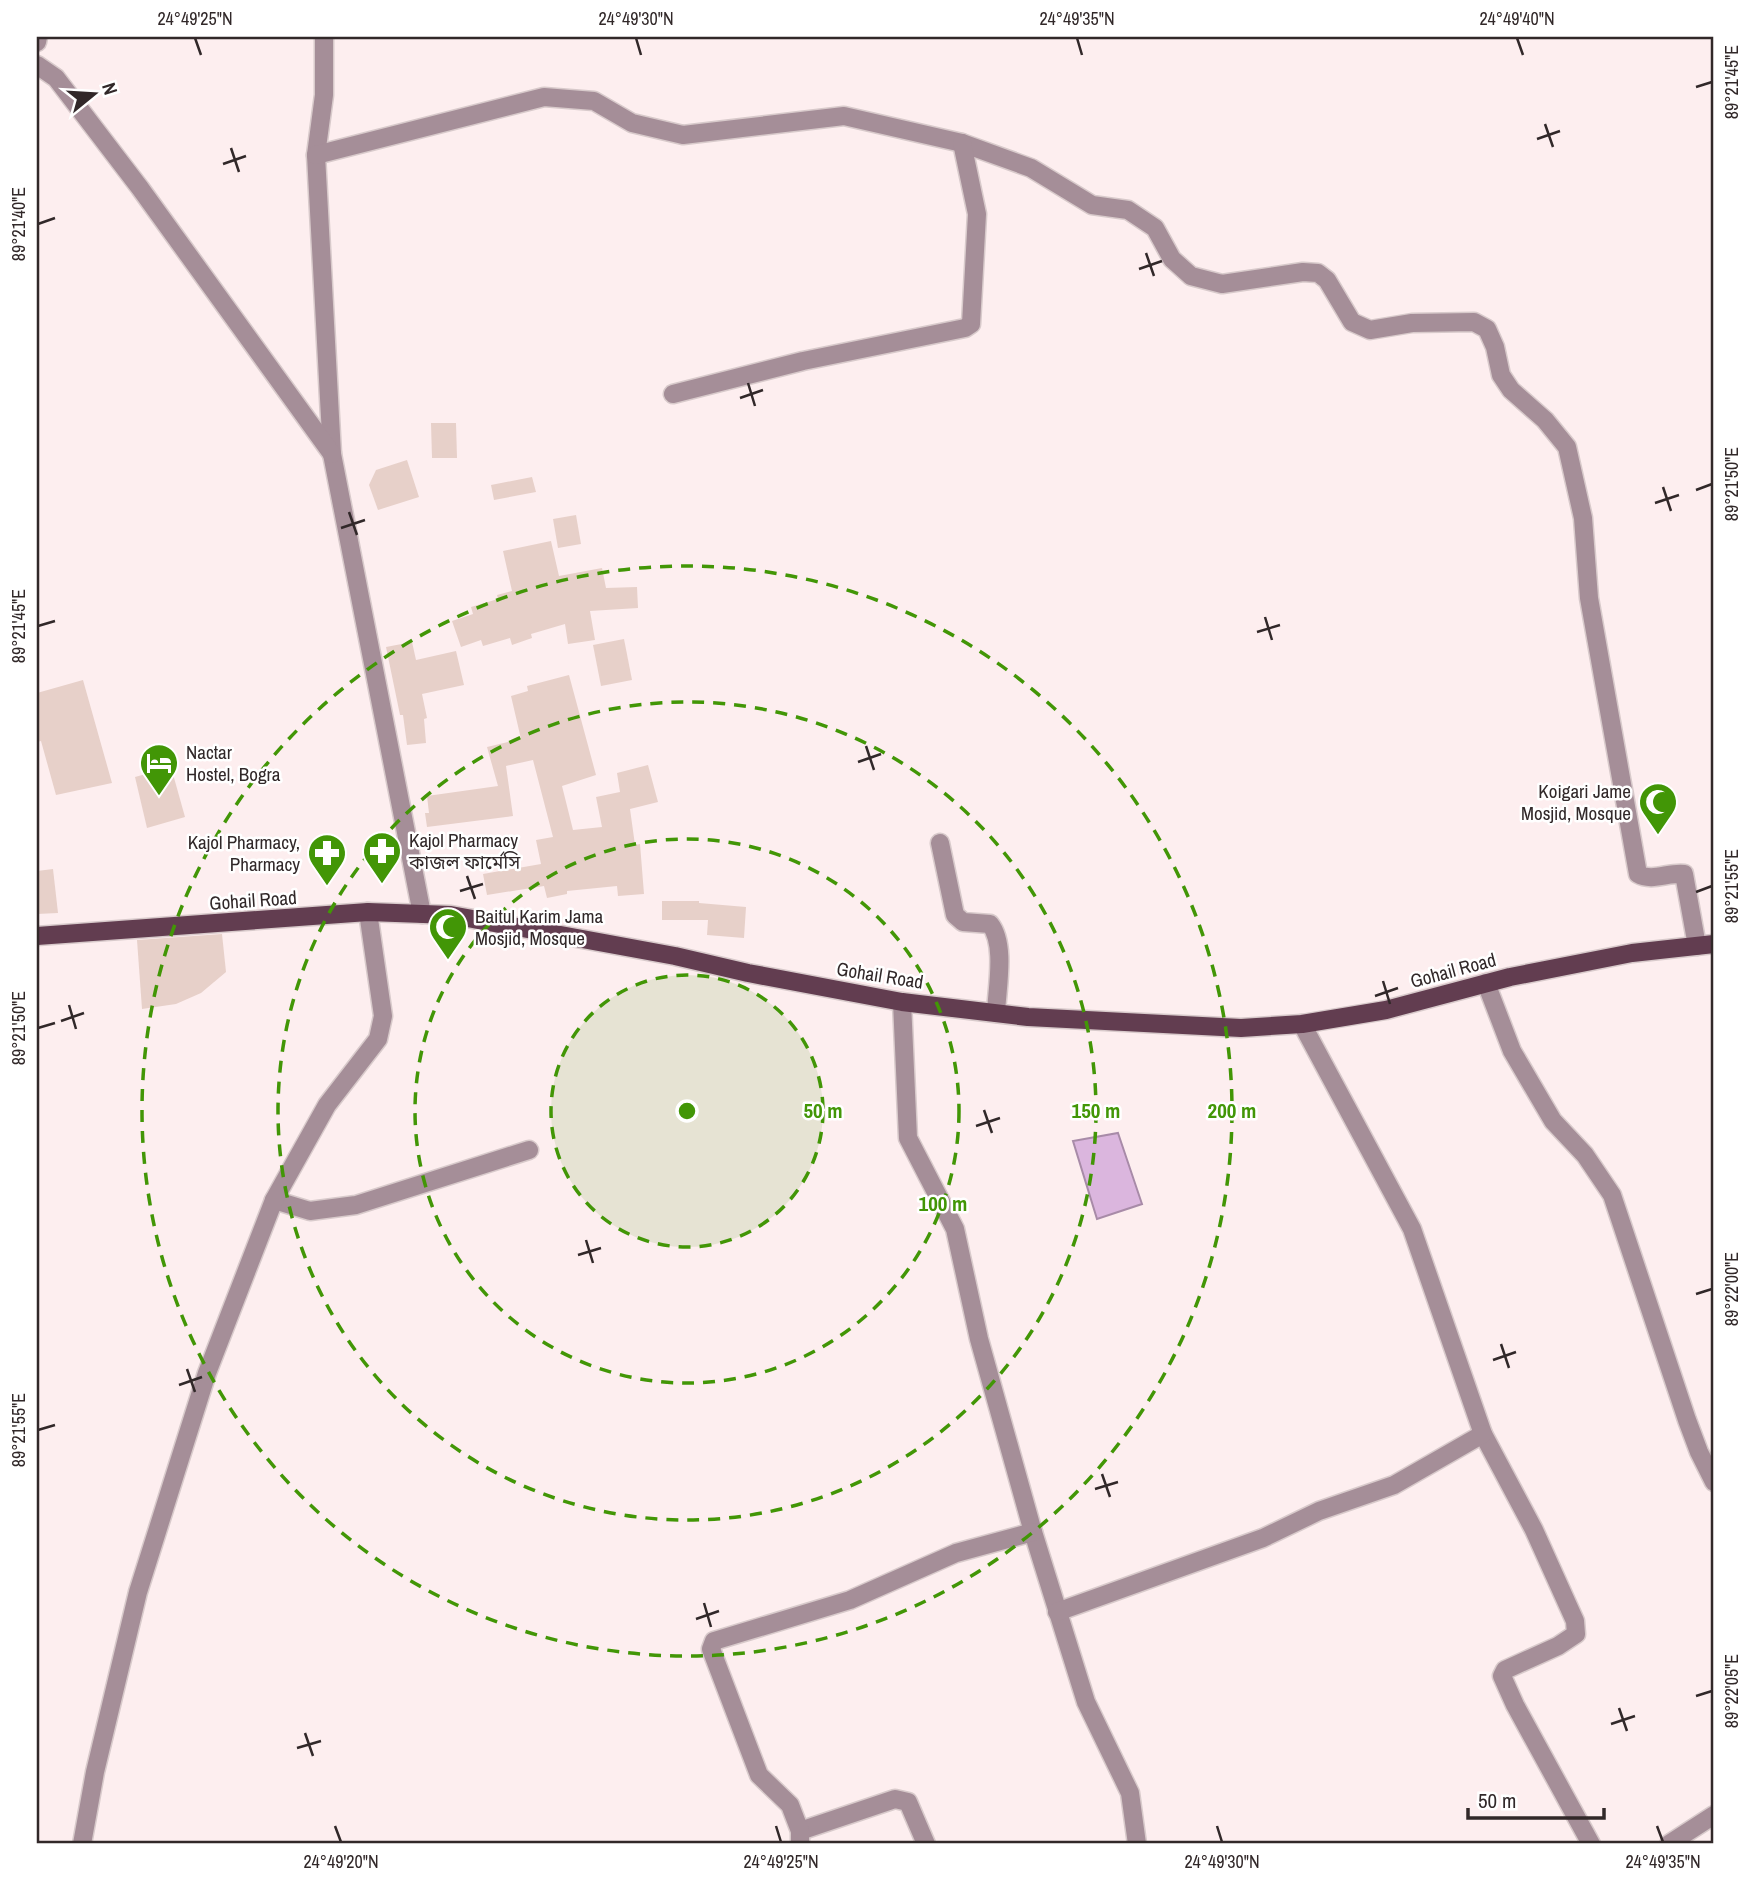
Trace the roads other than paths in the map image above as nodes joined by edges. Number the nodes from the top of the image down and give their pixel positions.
1 (38, 37) edge
2 (324, 37) edge
3 (37, 42) edge
4 (37, 65) edge
5 (962, 143) junction
6 (316, 155) junction
7 (673, 394) dead end
8 (332, 454) junction
9 (940, 843) dead end
10 (368, 912) junction
11 (422, 914) junction
12 (37, 936) edge
13 (1706, 945) edge
14 (1486, 983) junction
15 (902, 1002) junction
16 (996, 1013) junction
17 (1302, 1024) junction
18 (530, 1150) dead end
19 (274, 1200) junction
20 (1483, 1434) junction
21 (1714, 1482) edge
22 (1033, 1532) junction
23 (1057, 1612) junction
24 (1714, 1815) edge
25 (800, 1838) edge
26 (82, 1844) edge
27 (926, 1844) edge
28 (1137, 1844) edge
29 (1591, 1844) edge
30 (1670, 1844) edge

1 - 3 street
2 - 6 street
4 - 8 street
5 - 6 street
5 - 7 street
5 - 13 street
6 - 8 street
8 - 11 street
9 - 16 street
10 - 11 main road, Gohail Road
10 - 12 main road, Gohail Road
10 - 19 street
11 - 15 main road, Gohail Road
13 - 14 main road, Gohail Road
14 - 17 main road, Gohail Road
14 - 21 street
15 - 16 main road, Gohail Road
15 - 22 street
16 - 17 main road, Gohail Road
17 - 20 street
18 - 19 street
19 - 26 street
20 - 23 street
20 - 29 street
22 - 23 street
22 - 25 street
23 - 28 street
24 - 30 street
25 - 27 street

